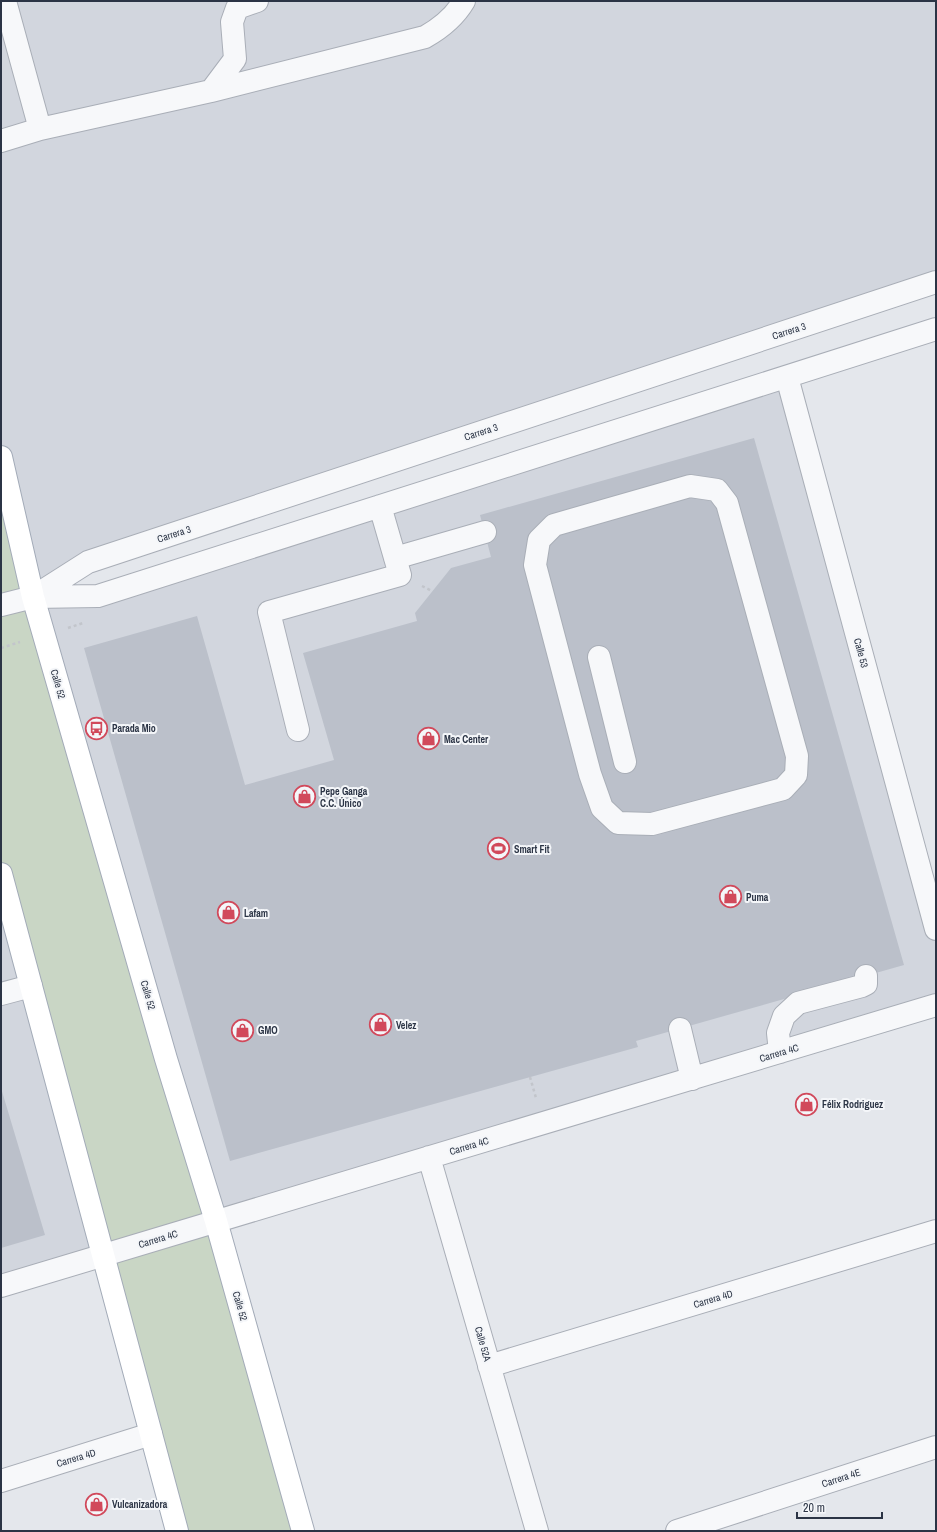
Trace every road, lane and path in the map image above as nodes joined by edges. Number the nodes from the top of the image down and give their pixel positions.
1 (5, 1) edge
2 (257, 1) edge
3 (464, 1) edge
4 (211, 91) junction
5 (40, 129) junction
6 (1, 141) edge
7 (936, 282) edge
8 (936, 329) edge
9 (787, 377) junction
10 (1, 457) edge
11 (380, 506) junction
12 (485, 532) dead end
13 (395, 558) junction
14 (33, 597) junction
15 (1, 606) edge
16 (599, 657) dead end
17 (298, 730) dead end
18 (625, 762) dead end
19 (796, 775) joint
20 (1, 874) edge
21 (936, 929) edge
22 (866, 976) dead end
23 (31, 986) junction
24 (1, 994) edge
25 (936, 1005) edge
26 (680, 1029) dead end
27 (780, 1052) junction
28 (692, 1079) junction
29 (429, 1157) junction
30 (216, 1221) junction
31 (936, 1231) edge
32 (103, 1255) junction
33 (1, 1286) edge
34 (489, 1366) junction
35 (151, 1434) junction
36 (936, 1447) edge
37 (1, 1481) edge
38 (177, 1531) edge
39 (303, 1531) edge
40 (537, 1531) edge
41 (677, 1531) edge

1 - 5 street
2 - 4 street
3 - 4 street
4 - 5 street
5 - 6 street
7 - 14 street, Carrera 3
8 - 9 street, Carrera 3
9 - 11 street, Carrera 3
9 - 21 street, Calle 53
10 - 14 main road, Calle 52
11 - 13 street
11 - 14 street, Carrera 3
12 - 13 street
13 - 17 street
14 - 15 street, Carrera 3
14 - 30 main road, Calle 52
16 - 18 street
19 - 19 street
20 - 23 main road
22 - 27 street
23 - 24 street
23 - 32 main road
25 - 27 street, Carrera 4C
26 - 28 street
27 - 28 street, Carrera 4C
28 - 29 street, Carrera 4C
29 - 30 street, Carrera 4C
29 - 34 street, Calle 52A
30 - 32 street, Carrera 4C
30 - 39 main road, Calle 52
31 - 34 street, Carrera 4D
32 - 33 street, Carrera 4C
32 - 35 main road
34 - 40 street, Calle 52A
35 - 37 street, Carrera 4D
35 - 38 main road
36 - 41 street, Carrera 4E

